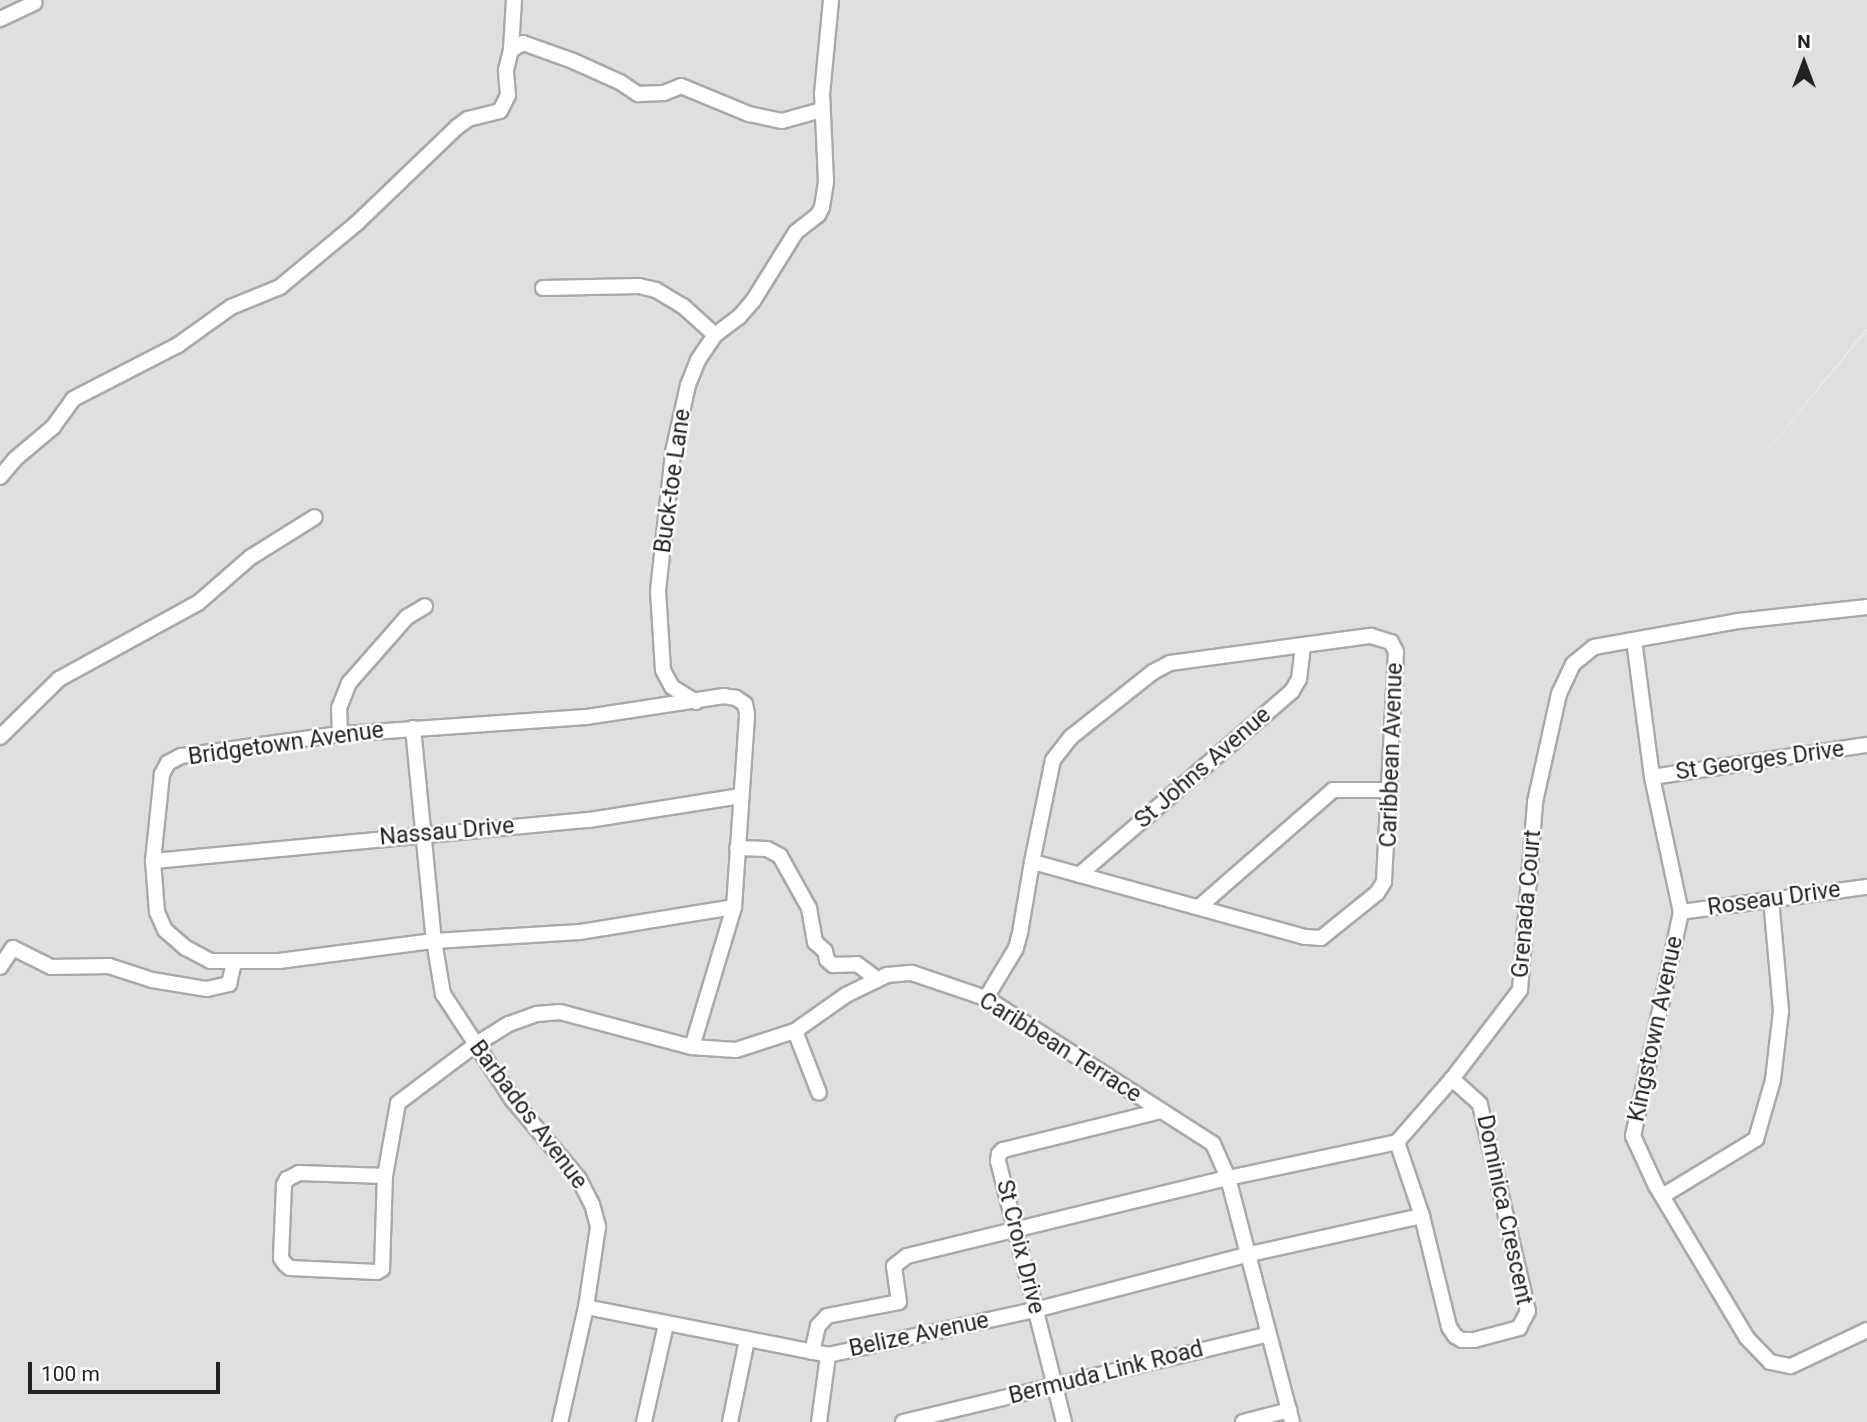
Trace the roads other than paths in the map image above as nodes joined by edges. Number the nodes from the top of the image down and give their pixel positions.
1 (514, 0) edge
2 (831, 0) edge
3 (34, 3) dead end
4 (0, 19) edge
5 (510, 50) junction
6 (822, 110) junction
7 (543, 288) dead end
8 (715, 335) junction
9 (0, 477) edge
10 (315, 517) dead end
11 (425, 606) dead end
12 (1867, 608) edge
13 (1634, 640) junction
14 (1303, 646) junction
15 (696, 702) junction
16 (413, 728) junction
17 (340, 734) junction
18 (0, 737) edge
19 (1867, 746) edge
20 (1652, 777) junction
21 (1391, 790) junction
22 (740, 796) junction
23 (423, 834) junction
24 (737, 849) junction
25 (153, 861) junction
26 (1032, 862) junction
27 (1079, 875) junction
28 (1867, 887) edge
29 (1771, 899) junction
30 (734, 907) junction
31 (1199, 907) junction
32 (1681, 912) junction
33 (434, 941) junction
34 (234, 962) junction
35 (0, 967) edge
36 (878, 980) junction
37 (986, 998) junction
38 (795, 1031) junction
39 (475, 1045) junction
40 (692, 1048) junction
41 (1452, 1079) junction
42 (818, 1093) dead end
43 (1161, 1111) junction
44 (1396, 1142) junction
45 (385, 1176) junction
46 (1228, 1178) junction
47 (1664, 1195) junction
48 (1422, 1216) junction
49 (1015, 1230) junction
50 (1250, 1254) junction
51 (586, 1307) junction
52 (1035, 1310) junction
53 (666, 1324) junction
54 (1867, 1330) edge
55 (1269, 1334) junction
56 (747, 1340) junction
57 (812, 1352) junction
58 (828, 1355) junction
59 (1055, 1386) junction
60 (1290, 1416) edge
61 (560, 1422) edge
62 (644, 1422) edge
63 (730, 1422) edge
64 (819, 1422) edge
65 (903, 1422) edge
66 (1064, 1422) edge
67 (1243, 1422) edge

1 - 5 street
2 - 6 street, Buck-toe Lane
3 - 4 street
5 - 6 street
5 - 9 street
6 - 8 street, Buck-toe Lane
7 - 8 street
8 - 15 street, Buck-toe Lane
10 - 18 street
11 - 17 street
12 - 13 street, Grenada Court
13 - 20 street, Kingstown Avenue
13 - 41 street, Grenada Court
14 - 21 street, Caribbean Avenue
14 - 26 street, Caribbean Avenue
14 - 27 street, St Johns Avenue
15 - 16 street, Bridgetown Avenue
15 - 22 street, Bridgetown Avenue
16 - 17 street, Bridgetown Avenue
16 - 23 street, Barbados Avenue
17 - 25 street, Bridgetown Avenue
19 - 20 street, St Georges Drive
20 - 32 street, Kingstown Avenue
21 - 31 street
21 - 31 street, Caribbean Avenue
22 - 23 street, Nassau Drive
22 - 24 street
23 - 25 street, Nassau Drive
23 - 33 street, Barbados Avenue
24 - 30 street
24 - 36 street
25 - 34 street, Bridgetown Avenue
26 - 27 street, Caribbean Avenue
26 - 37 street, Caribbean Avenue
27 - 31 street, Caribbean Avenue
28 - 29 street, Roseau Drive
29 - 32 street, Roseau Drive
29 - 47 street
30 - 33 street, Bridgetown Avenue
30 - 40 street
32 - 47 street, Kingstown Avenue
33 - 34 street, Bridgetown Avenue
33 - 39 street, Barbados Avenue
34 - 35 street
36 - 37 street, Caribbean Terrace
36 - 38 street, Caribbean Terrace
37 - 43 street, Caribbean Terrace
38 - 40 street, Caribbean Terrace
38 - 42 street
39 - 40 street, Caribbean Terrace
39 - 45 street, Caribbean Terrace
39 - 51 street, Barbados Avenue
41 - 44 street, Grenada Court
41 - 48 street, Dominica Crescent
43 - 46 street, Caribbean Terrace
43 - 49 street, St Croix Drive
44 - 46 street
44 - 48 street, Dominica Crescent
45 - 45 street, Caribbean Terrace
46 - 49 street
46 - 50 street, Caribbean Terrace
47 - 54 street, Kingstown Avenue
48 - 50 street
49 - 52 street, St Croix Drive
49 - 57 street
50 - 52 street, Belize Avenue
50 - 55 street, Caribbean Terrace
51 - 53 street, Belize Avenue
51 - 61 street, Barbados Avenue
52 - 58 street, Belize Avenue
52 - 59 street, St Croix Drive
53 - 56 street, Belize Avenue
53 - 62 street
55 - 59 street, Bermuda Link Road
55 - 60 street, Caribbean Terrace
56 - 57 street, Belize Avenue
56 - 63 street
57 - 58 street, Belize Avenue
58 - 64 street
59 - 65 street, Bermuda Link Road
59 - 66 street, St Croix Drive
60 - 67 street

